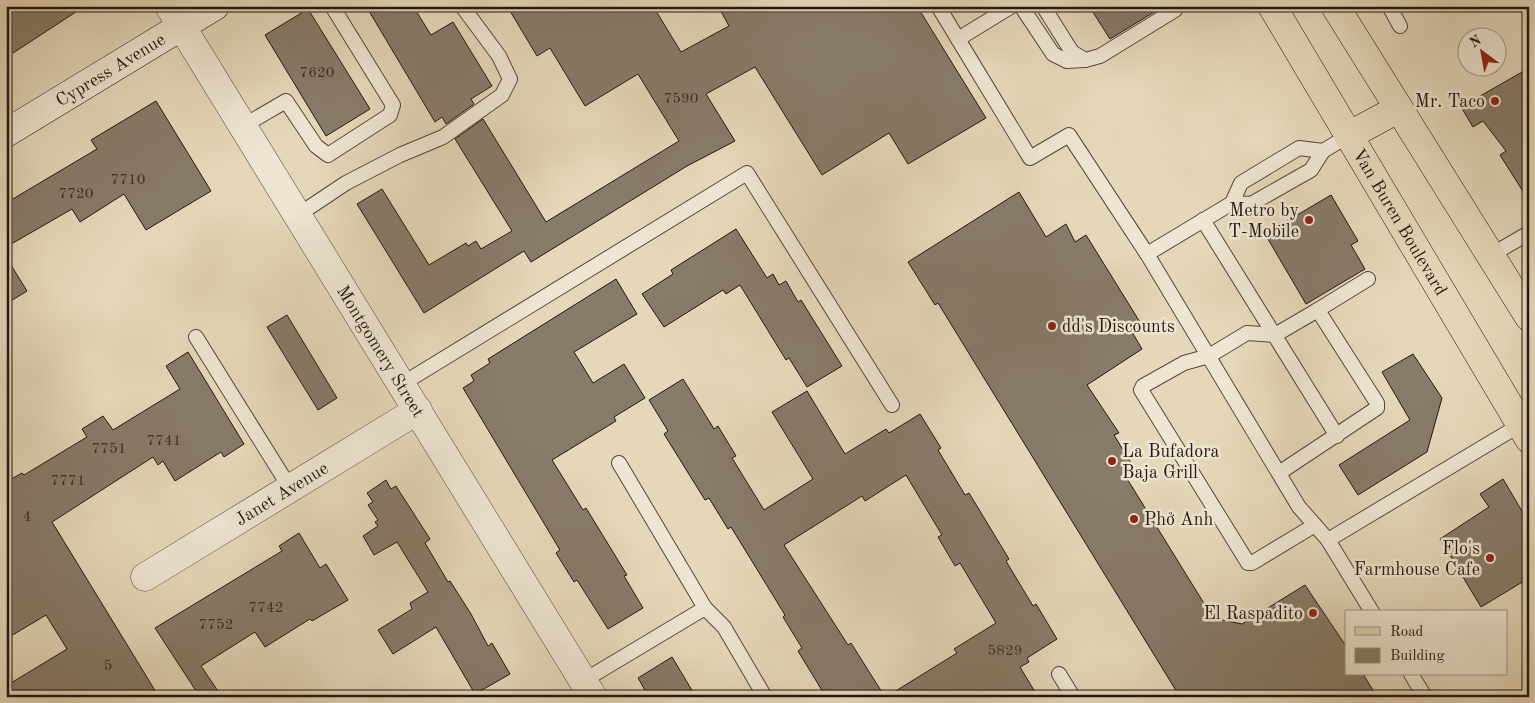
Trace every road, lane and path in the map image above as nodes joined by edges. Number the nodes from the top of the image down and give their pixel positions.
1 (215, 6) edge
2 (332, 6) edge
3 (462, 6) edge
4 (938, 6) edge
5 (1012, 6) edge
6 (1021, 6) edge
7 (1043, 6) edge
8 (1176, 6) edge
9 (1272, 6) edge
10 (1335, 6) edge
11 (1389, 6) edge
12 (175, 17) edge
13 (1400, 26) dead end
14 (958, 39) junction
15 (1085, 60) junction
16 (1398, 108) junction
17 (242, 126) junction
18 (6, 133) edge
19 (1348, 136) junction
20 (1323, 151) junction
21 (1232, 203) junction
22 (298, 215) junction
23 (1203, 220) junction
24 (1529, 233) edge
25 (1147, 254) junction
26 (1491, 255) junction
27 (1368, 279) dead end
28 (1316, 311) junction
29 (1529, 317) edge
30 (1275, 335) junction
31 (196, 337) dead end
32 (1209, 356) junction
33 (402, 384) junction
34 (892, 405) dead end
35 (418, 410) junction
36 (1524, 432) edge
37 (1337, 436) junction
38 (619, 463) dead end
39 (1279, 473) junction
40 (290, 488) junction
41 (1315, 525) junction
42 (1328, 540) junction
43 (145, 577) dead end
44 (705, 608) junction
45 (1371, 610) edge
46 (1059, 674) dead end
47 (1412, 676) edge
48 (588, 689) edge
49 (765, 697) edge
50 (1073, 697) edge
51 (1425, 697) edge

1 - 12 street, Cypress Avenue
2 - 17 lane
3 - 22 lane
4 - 14 lane
5 - 14 lane
6 - 15 lane
7 - 15 lane
8 - 15 lane
9 - 19 main road, Van Buren Boulevard
10 - 16 main road
11 - 13 lane
12 - 17 street, Montgomery Street
12 - 18 street, Cypress Avenue
14 - 25 lane
16 - 19 main road
16 - 26 main road
17 - 22 street, Montgomery Street
19 - 20 lane
19 - 36 main road, Van Buren Boulevard
20 - 21 lane
20 - 21 lane
21 - 23 lane
22 - 33 street, Montgomery Street
23 - 25 lane
23 - 30 lane
24 - 26 lane
25 - 32 lane
26 - 29 main road
27 - 28 lane
28 - 30 lane
28 - 37 lane
30 - 32 lane
30 - 37 lane
31 - 40 lane
32 - 39 lane
32 - 41 lane
33 - 34 lane
33 - 35 street, Montgomery Street
35 - 40 street, Janet Avenue
35 - 48 street, Montgomery Street
36 - 42 lane
37 - 39 lane
38 - 44 lane
39 - 41 lane
40 - 43 street, Janet Avenue
41 - 42 lane
42 - 45 lane
44 - 48 lane
44 - 49 lane
46 - 50 lane
47 - 51 lane

